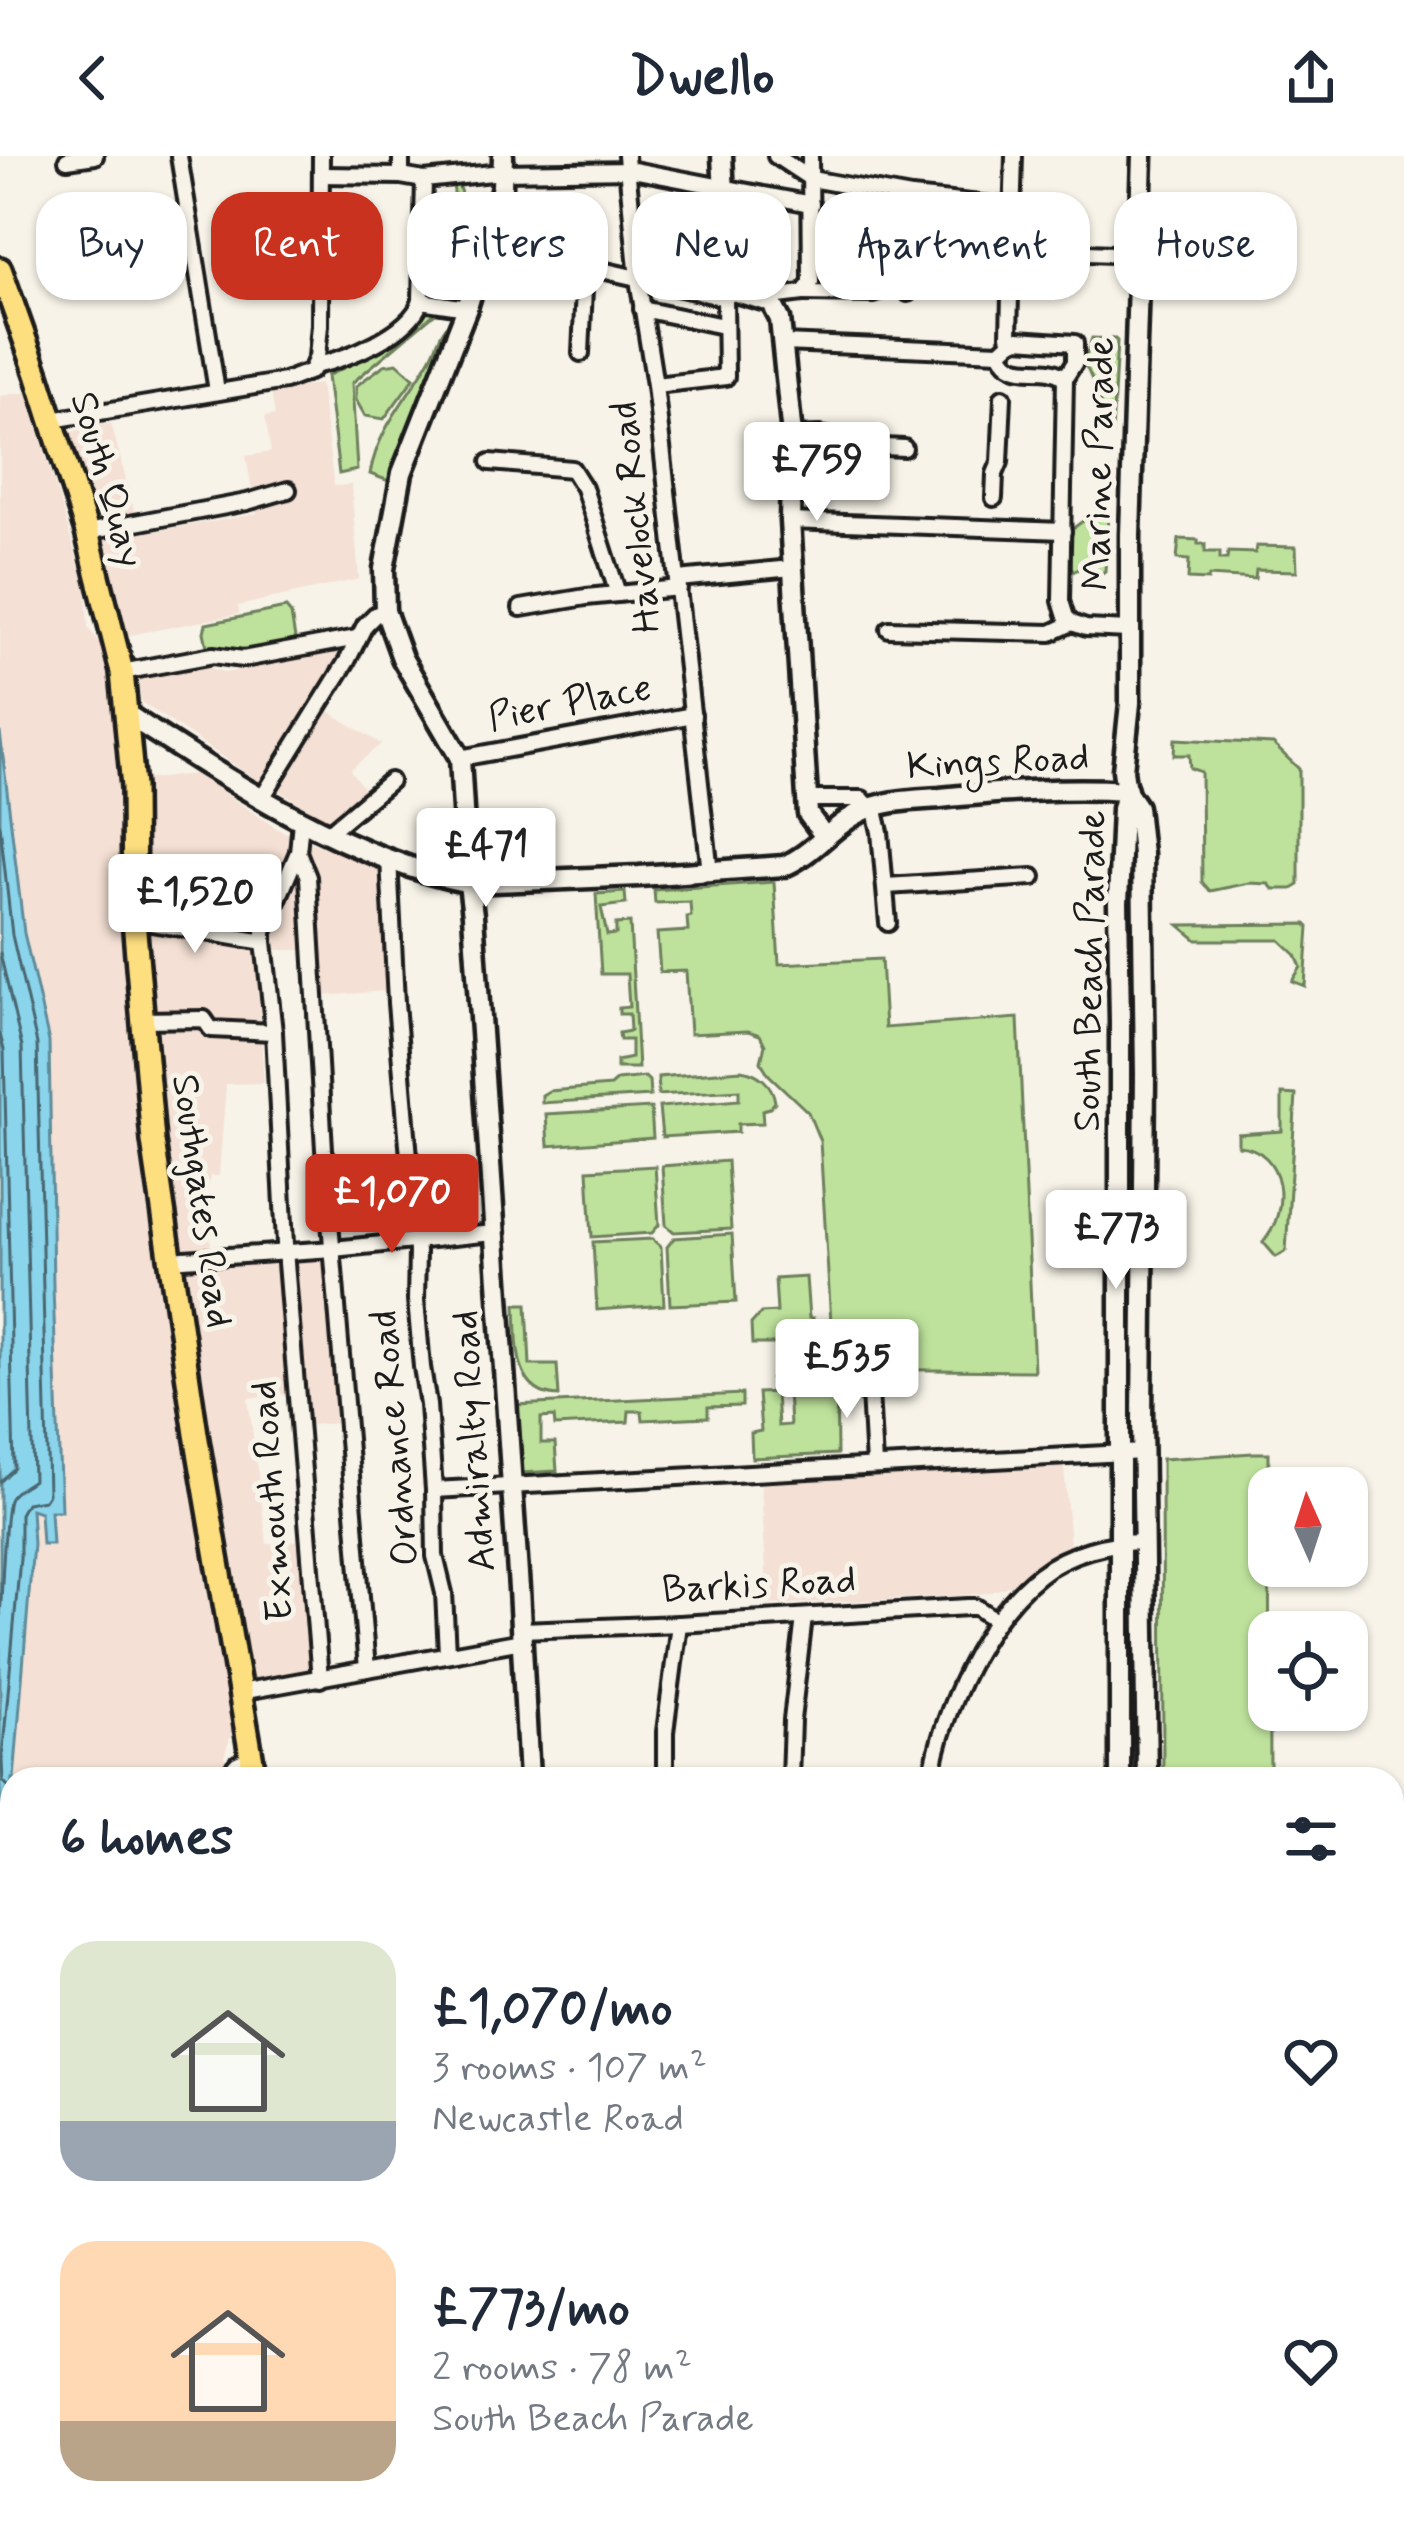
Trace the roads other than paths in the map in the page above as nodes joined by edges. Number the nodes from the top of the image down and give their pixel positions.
1 (95, 156) edge
2 (179, 156) edge
3 (321, 156) edge
4 (401, 156) edge
5 (722, 156) edge
6 (776, 156) edge
7 (810, 156) edge
8 (1014, 156) edge
9 (1142, 156) edge
10 (67, 160) dead end
11 (626, 163) edge
12 (502, 164) edge
13 (321, 175) junction
14 (400, 176) junction
15 (811, 179) junction
16 (424, 180) junction
17 (724, 188) junction
18 (724, 192) edge
19 (883, 192) edge
20 (1013, 192) edge
21 (1141, 192) edge
22 (812, 204) junction
23 (632, 221) edge
24 (811, 239) junction
25 (194, 249) junction
26 (187, 250) edge
27 (0, 269) edge
28 (803, 293) junction
29 (791, 294) edge
30 (470, 300) edge
31 (584, 300) edge
32 (641, 300) edge
33 (728, 300) edge
34 (767, 300) edge
35 (1010, 300) edge
36 (1138, 300) edge
37 (422, 302) junction
38 (467, 308) junction
39 (642, 309) junction
40 (723, 326) junction
41 (783, 343) junction
42 (581, 352) dead end
43 (1006, 353) junction
44 (315, 361) junction
45 (1065, 378) junction
46 (655, 385) junction
47 (217, 391) junction
48 (52, 420) junction
49 (792, 436) junction
50 (904, 448) dead end
51 (490, 462) dead end
52 (288, 490) dead end
53 (790, 521) junction
54 (992, 528) junction
55 (1063, 530) junction
56 (87, 532) junction
57 (792, 568) junction
58 (678, 584) junction
59 (618, 594) junction
60 (521, 608) dead end
61 (385, 611) junction
62 (1072, 623) junction
63 (889, 629) dead end
64 (1129, 630) junction
65 (357, 638) junction
66 (122, 672) junction
67 (128, 715) junction
68 (693, 715) junction
69 (460, 758) junction
70 (390, 782) dead end
71 (1126, 791) junction
72 (262, 798) junction
73 (807, 799) junction
74 (872, 807) junction
75 (302, 821) junction
76 (328, 833) junction
77 (825, 837) junction
78 (298, 852) junction
79 (389, 858) junction
80 (710, 872) junction
81 (1033, 877) dead end
82 (470, 883) junction
83 (886, 886) junction
84 (134, 920) junction
85 (888, 923) dead end
86 (264, 942) junction
87 (142, 1020) junction
88 (274, 1032) junction
89 (494, 1233) junction
90 (416, 1239) junction
91 (333, 1249) junction
92 (285, 1252) junction
93 (169, 1260) junction
94 (869, 1374) dead end
95 (1119, 1452) junction
96 (1143, 1452) junction
97 (874, 1465) junction
98 (511, 1484) junction
99 (434, 1490) junction
100 (1120, 1542) junction
101 (1145, 1542) junction
102 (804, 1617) junction
103 (996, 1620) junction
104 (679, 1624) junction
105 (521, 1636) junction
106 (447, 1653) junction
107 (368, 1669) junction
108 (320, 1679) junction
109 (240, 1693) junction
110 (253, 1767) edge
111 (528, 1767) edge
112 (665, 1767) edge
113 (790, 1767) edge
114 (933, 1767) edge
115 (1120, 1767) edge
116 (1147, 1767) edge

1 - 10 street
2 - 25 street
3 - 13 street
4 - 14 street
5 - 17 street
6 - 15 street
7 - 15 street
8 - 20 street
9 - 21 street, Marine Parade
11 - 12 street
11 - 17 street
11 - 23 street, Havelock Road
12 - 16 street
13 - 14 street
13 - 44 street
14 - 16 street
15 - 19 street
15 - 22 street
16 - 37 street
17 - 18 street
17 - 22 street
22 - 24 street
24 - 28 street
24 - 28 street
25 - 26 street
25 - 47 street
27 - 48 main road, South Quay
28 - 29 street
30 - 38 street
31 - 42 street
32 - 39 street, Havelock Road
33 - 40 street
34 - 41 street
35 - 43 street
36 - 64 street, Marine Parade
37 - 38 street
37 - 44 street
38 - 61 street
39 - 40 street
39 - 46 street, Havelock Road
40 - 46 street
41 - 43 street
41 - 49 street
43 - 45 street
43 - 45 street
43 - 54 street
44 - 47 street
45 - 55 street
46 - 58 street, Havelock Road
47 - 48 street
48 - 56 main road, South Quay
49 - 50 street
49 - 53 street
51 - 59 street
52 - 56 street
53 - 54 street
53 - 57 street
54 - 55 street
55 - 62 street
56 - 66 main road, South Quay
57 - 58 street
57 - 73 street
58 - 59 street
58 - 68 street, Havelock Road
59 - 60 street
61 - 65 street
61 - 69 street
62 - 63 street
62 - 64 street
64 - 71 street, Marine Parade
65 - 66 street
65 - 72 street
66 - 67 main road, South Quay
67 - 72 street
67 - 84 main road, Southgates Road
68 - 69 street, Pier Place
68 - 80 street, Havelock Road
69 - 82 street, Admiralty Road
70 - 76 street
71 - 74 street, Kings Road
71 - 95 street, South Beach Parade
71 - 96 street, South Beach Parade
72 - 75 street
73 - 74 street, Kings Road
73 - 77 street
74 - 77 street
74 - 83 street
75 - 76 street
75 - 78 street, Exmouth Road
76 - 79 street
77 - 80 street
78 - 86 street, Exmouth Road
78 - 91 street
79 - 82 street
79 - 90 street, Ordnance Road
80 - 82 street
81 - 83 street
82 - 89 street, Admiralty Road
83 - 85 street
84 - 86 street
84 - 87 main road, Southgates Road
86 - 88 street, Exmouth Road
87 - 88 street
87 - 93 main road, Southgates Road
88 - 92 street, Exmouth Road
89 - 90 street
89 - 98 street, Admiralty Road
90 - 91 street
90 - 99 street, Ordnance Road
91 - 92 street
91 - 107 street
92 - 93 street
92 - 108 street, Exmouth Road
93 - 109 main road, Southgates Road
94 - 97 street
95 - 96 street
95 - 97 street
95 - 100 street, South Beach Parade
96 - 101 street, South Beach Parade
97 - 98 street
98 - 99 street
98 - 105 street, Admiralty Road
99 - 106 street, Ordnance Road
100 - 101 street
100 - 103 street
100 - 115 street, South Beach Parade
101 - 116 street, South Beach Parade
102 - 103 street, Barkis Road
102 - 104 street, Barkis Road
102 - 113 street
103 - 114 street
104 - 105 street, Barkis Road
104 - 112 street
105 - 106 street, Barkis Road
105 - 111 street, Admiralty Road
106 - 107 street, Barkis Road
107 - 108 street, Barkis Road
108 - 109 street, Barkis Road
109 - 110 main road, Southgates Road

